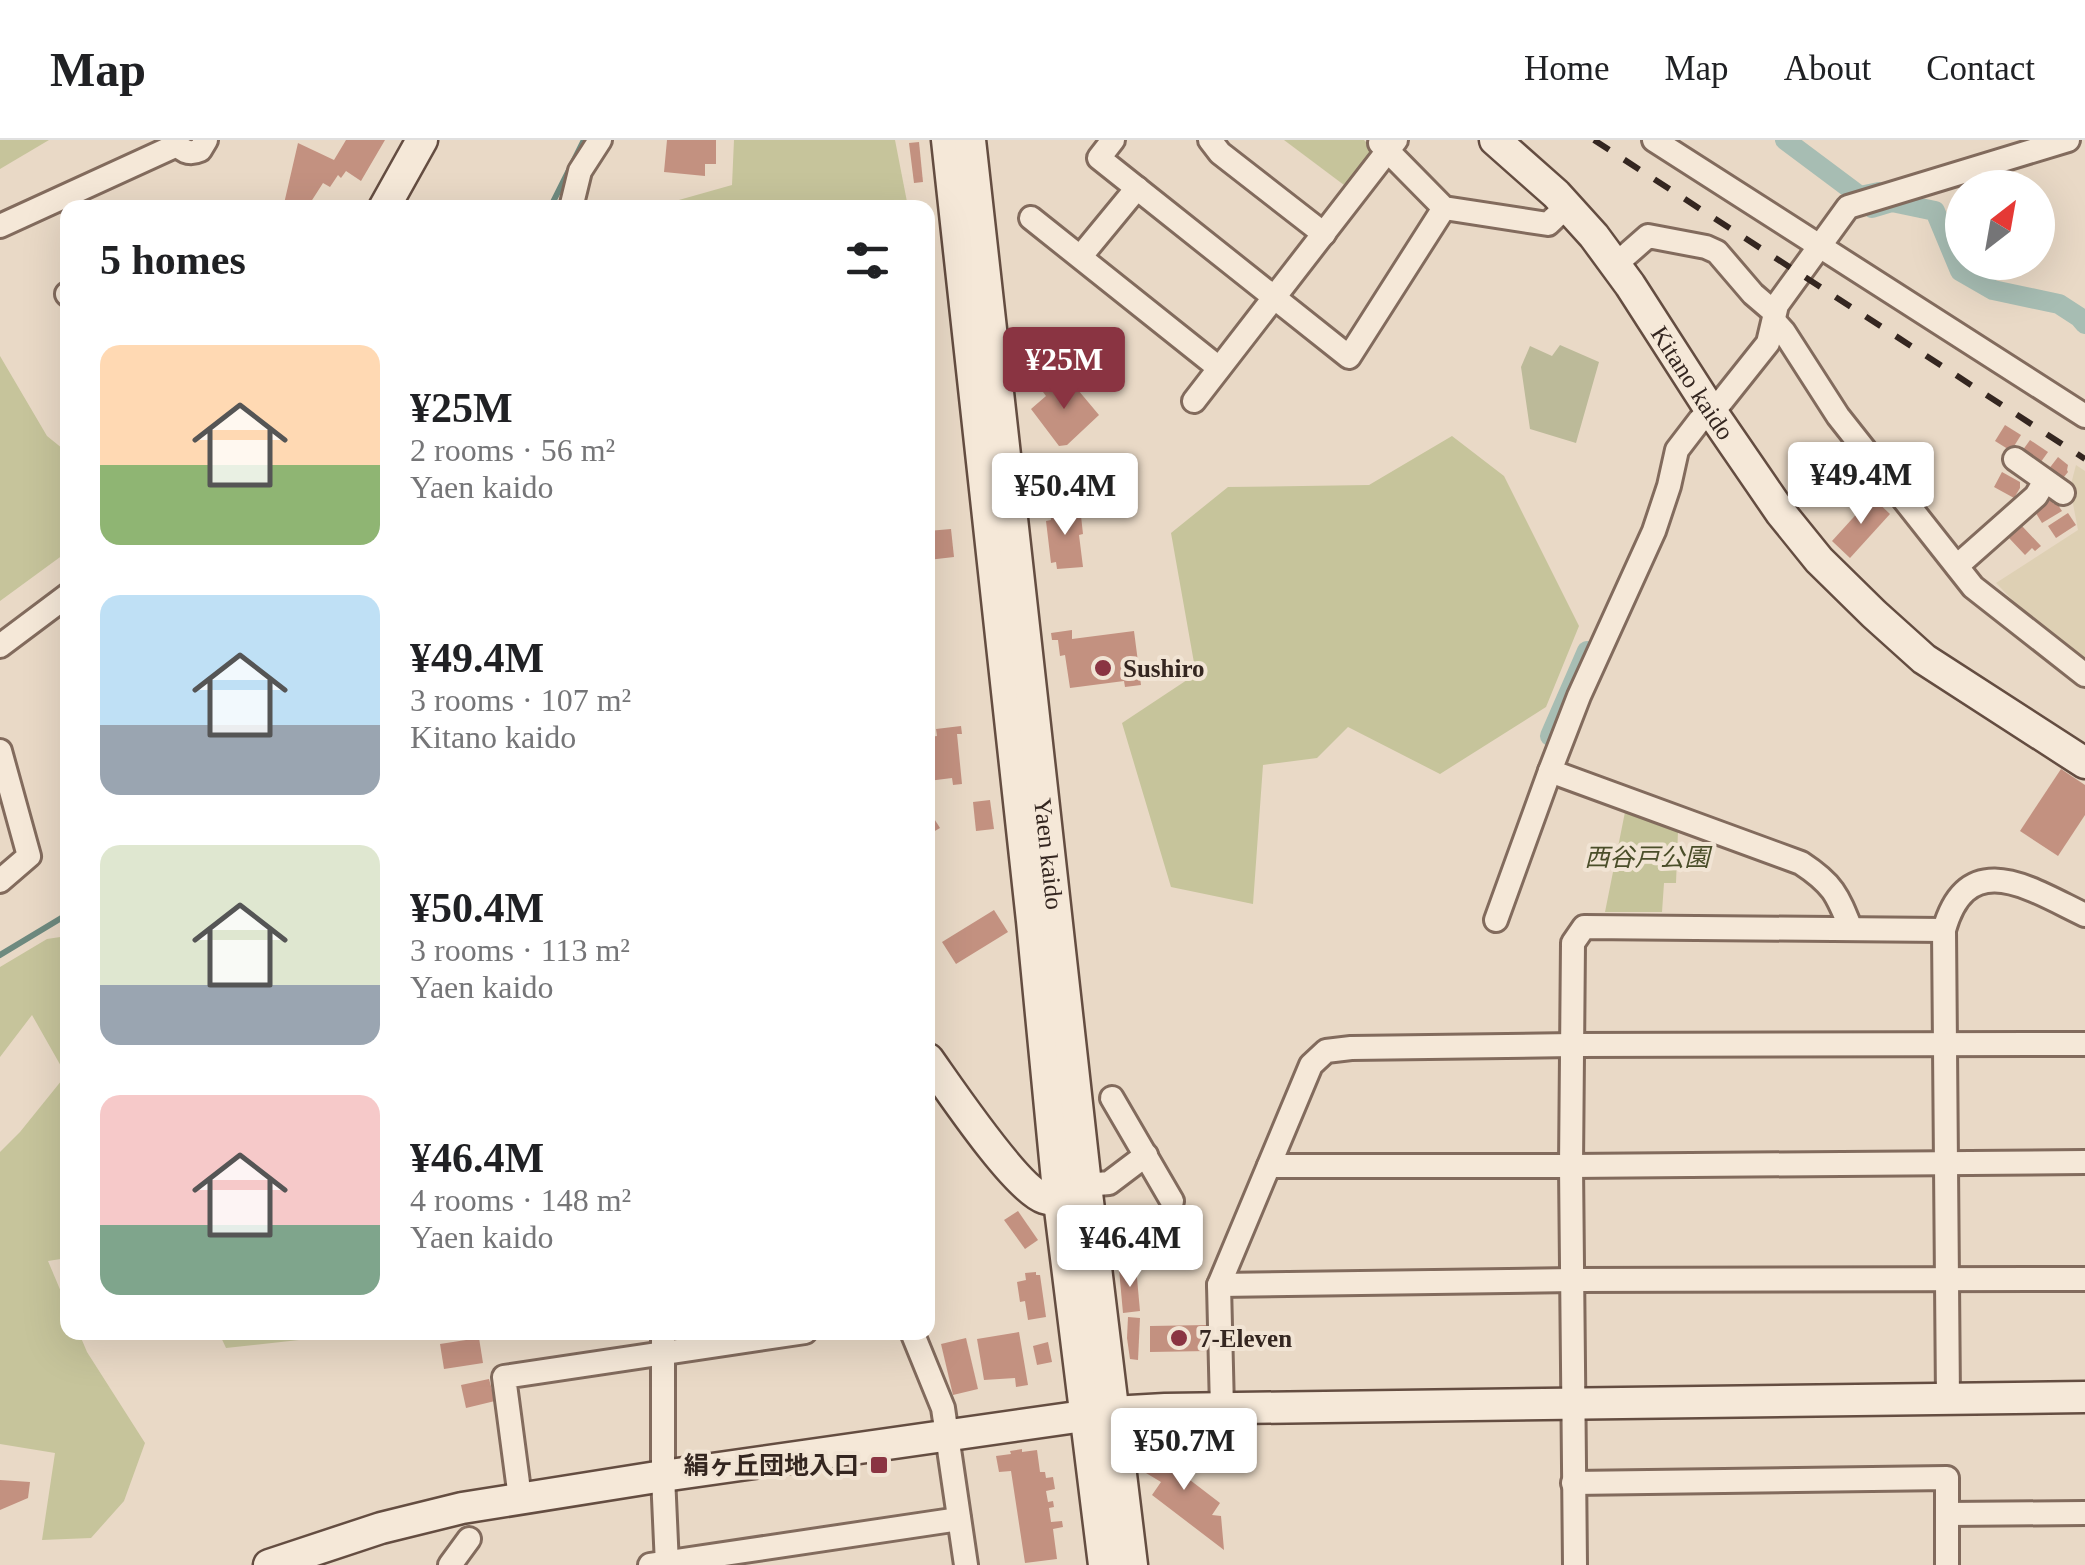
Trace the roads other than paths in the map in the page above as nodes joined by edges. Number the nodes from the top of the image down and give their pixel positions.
1 (206, 140) edge
2 (422, 140) edge
3 (600, 140) edge
4 (947, 140) edge
5 (970, 140) edge
6 (1114, 140) edge
7 (1210, 140) edge
8 (1496, 140) edge
9 (1654, 140) edge
10 (2068, 140) edge
11 (177, 142) edge
12 (1387, 144) edge
13 (1137, 188) junction
14 (388, 200) edge
15 (573, 200) edge
16 (1567, 206) junction
17 (1444, 208) junction
18 (1031, 218) dead end
19 (0, 226) edge
20 (1324, 234) junction
21 (1819, 247) junction
22 (1081, 256) junction
23 (1616, 264) junction
24 (1274, 298) junction
25 (1774, 316) junction
26 (1219, 368) junction
27 (1194, 401) dead end
28 (1711, 411) junction
29 (2085, 416) edge
30 (2015, 459) dead end
31 (1957, 566) junction
32 (60, 601) edge
33 (0, 646) edge
34 (2085, 675) edge
35 (0, 751) edge
36 (2085, 763) edge
37 (1550, 772) junction
38 (0, 881) edge
39 (2085, 915) edge
40 (1496, 920) dead end
41 (1851, 929) junction
42 (1944, 930) junction
43 (1946, 1044) junction
44 (2085, 1044) edge
45 (1573, 1045) junction
46 (935, 1068) edge
47 (1112, 1098) dead end
48 (1146, 1155) junction
49 (2085, 1162) edge
50 (1946, 1163) junction
51 (1270, 1166) junction
52 (1571, 1166) junction
53 (1078, 1196) junction
54 (1172, 1201) dead end
55 (1948, 1279) junction
56 (2085, 1279) edge
57 (1574, 1280) junction
58 (1219, 1284) junction
59 (701, 1340) edge
60 (915, 1340) edge
61 (662, 1343) edge
62 (2085, 1397) edge
63 (1948, 1399) junction
64 (1572, 1403) junction
65 (1222, 1409) junction
66 (1098, 1414) junction
67 (948, 1435) junction
68 (662, 1476) junction
69 (1573, 1483) junction
70 (520, 1498) junction
71 (2085, 1513) edge
72 (1947, 1514) junction
73 (959, 1519) junction
74 (468, 1539) dead end
75 (661, 1564) edge
76 (269, 1565) edge
77 (450, 1565) edge
78 (966, 1565) edge
79 (1104, 1565) edge
80 (1132, 1565) edge
81 (1574, 1565) edge
82 (1947, 1565) edge

1 - 11 street
2 - 14 main road
3 - 15 street
4 - 53 main road, Yaen kaido
5 - 53 main road, Yaen kaido
6 - 13 street
7 - 20 street
8 - 16 main road, Kitano kaido
9 - 21 street
10 - 21 street
11 - 19 street
12 - 17 street
12 - 20 street
13 - 22 street
13 - 24 street
16 - 17 street
16 - 23 main road, Kitano kaido
17 - 24 street
18 - 22 street
20 - 24 street
21 - 25 street
21 - 29 street
22 - 26 street
23 - 25 street
23 - 28 main road, Kitano kaido
24 - 26 street
25 - 28 street
25 - 31 street
26 - 27 street
28 - 36 main road, Kitano kaido
28 - 37 street
30 - 31 street
31 - 34 street
32 - 33 street
35 - 38 street
37 - 40 street
37 - 41 street
39 - 42 street
41 - 42 street
41 - 45 street
42 - 43 street
43 - 44 street
43 - 45 street
43 - 50 street
45 - 51 street
45 - 52 street
46 - 53 main road
47 - 48 street
48 - 53 street
48 - 54 street
49 - 50 street
50 - 52 street
50 - 55 street
51 - 52 street
51 - 58 street
52 - 57 street
53 - 66 main road, Yaen kaido
55 - 56 street
55 - 57 street
55 - 63 street
57 - 58 street
57 - 64 street
58 - 65 street
59 - 61 street
60 - 67 street
61 - 68 street
61 - 70 street
62 - 63 main road
63 - 64 main road
64 - 65 main road
64 - 69 street
65 - 66 main road
66 - 67 main road
66 - 79 main road, Yaen kaido
66 - 80 main road, Yaen kaido
67 - 68 main road
67 - 73 street
68 - 70 main road
68 - 75 street
69 - 72 street
69 - 81 street
70 - 76 main road
71 - 72 street
72 - 82 street
73 - 75 street
73 - 78 street
74 - 77 street

